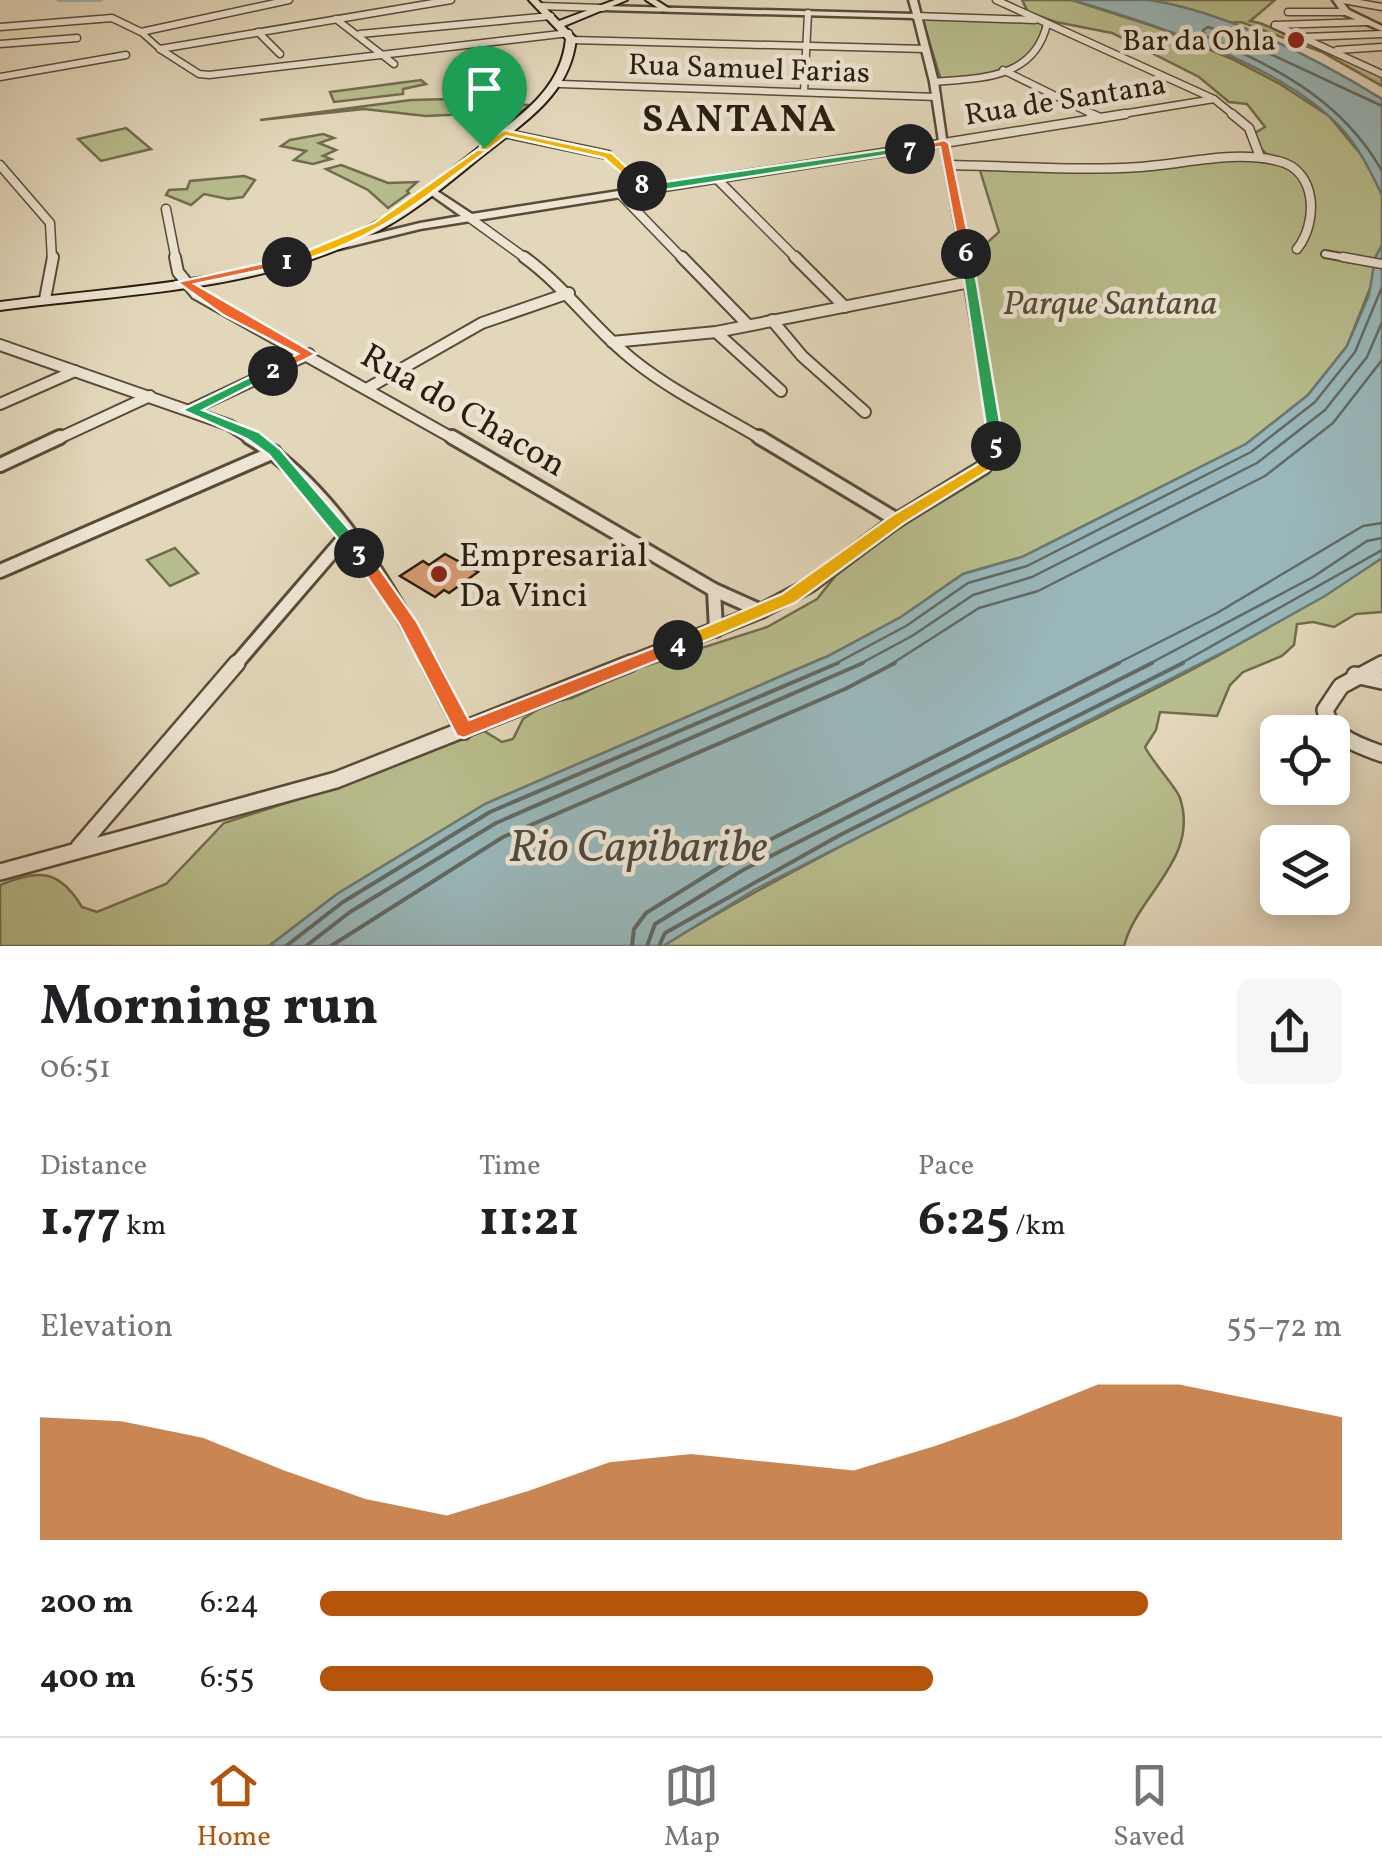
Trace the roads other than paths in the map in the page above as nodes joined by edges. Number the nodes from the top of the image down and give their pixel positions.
1 (288, 0) edge
2 (451, 0) edge
3 (650, 0) edge
4 (913, 0) edge
5 (996, 0) edge
6 (1302, 0) edge
7 (1340, 0) edge
8 (442, 1) edge
9 (536, 3) edge
10 (616, 5) edge
11 (1380, 8) edge
12 (666, 9) junction
13 (1288, 12) junction
14 (1346, 12) junction
15 (808, 13) junction
16 (915, 16) junction
17 (336, 19) junction
18 (556, 20) junction
19 (1043, 22) junction
20 (1367, 22) junction
21 (1275, 26) junction
22 (0, 27) edge
23 (1382, 31) edge
24 (141, 32) junction
25 (258, 32) junction
26 (360, 34) junction
27 (570, 36) junction
28 (77, 38) dead end
29 (1296, 38) junction
30 (0, 44) edge
31 (805, 46) junction
32 (160, 48) junction
33 (1382, 48) edge
34 (926, 50) junction
35 (1333, 50) junction
36 (280, 54) dead end
37 (126, 55) dead end
38 (385, 56) junction
39 (1382, 61) edge
40 (1360, 62) junction
41 (394, 64) dead end
42 (1003, 70) junction
43 (1382, 74) edge
44 (0, 77) edge
45 (934, 82) junction
46 (560, 84) junction
47 (804, 92) junction
48 (936, 97) junction
49 (1214, 100) junction
50 (1100, 118) junction
51 (504, 133) junction
52 (944, 143) junction
53 (1260, 158) junction
54 (0, 165) edge
55 (948, 165) junction
56 (716, 179) junction
57 (431, 190) junction
58 (645, 190) junction
59 (620, 194) junction
60 (166, 209) dead end
61 (470, 218) junction
62 (332, 247) junction
63 (1297, 250) dead end
64 (1324, 254) dead end
65 (1382, 264) edge
66 (184, 282) junction
67 (970, 282) junction
68 (569, 293) junction
69 (44, 299) junction
70 (0, 306) edge
71 (844, 307) junction
72 (772, 320) junction
73 (748, 325) junction
74 (716, 332) junction
75 (612, 342) junction
76 (0, 346) edge
77 (309, 354) junction
78 (76, 371) junction
79 (368, 388) junction
80 (781, 391) dead end
81 (150, 396) junction
82 (0, 404) edge
83 (190, 410) junction
84 (865, 412) dead end
85 (274, 452) junction
86 (0, 465) edge
87 (898, 520) junction
88 (346, 536) junction
89 (0, 571) edge
90 (714, 590) junction
91 (761, 612) junction
92 (716, 630) junction
93 (1382, 664) edge
94 (1356, 675) junction
95 (1382, 681) edge
96 (464, 730) junction
97 (1382, 754) edge
98 (79, 848) junction
99 (0, 872) edge

1 - 24 street
2 - 8 street
3 - 12 main road
4 - 16 street
5 - 19 street
6 - 13 street
7 - 11 street
7 - 14 street
8 - 17 street
9 - 10 street
9 - 18 main road
10 - 12 street
10 - 18 main road
12 - 15 street
13 - 14 street
13 - 21 street
14 - 20 street
15 - 16 street
15 - 31 street
16 - 19 street
16 - 34 street
17 - 25 street
17 - 26 street
18 - 26 street
18 - 27 main road
19 - 42 street
19 - 49 street
20 - 21 street
20 - 23 street
21 - 29 street
22 - 24 street
23 - 29 street
24 - 32 street
25 - 32 street
25 - 36 street
26 - 38 street
27 - 31 street
27 - 38 street
27 - 46 main road
28 - 30 street
29 - 35 street
31 - 34 street
31 - 47 street
32 - 38 street
33 - 35 street
34 - 45 street
35 - 40 street
37 - 44 street
38 - 41 street
39 - 40 street
40 - 43 street
42 - 45 street
42 - 50 street
45 - 48 street
46 - 47 street, Rua Samuel Farias
46 - 51 main road
47 - 48 street, Rua Samuel Farias
48 - 52 street
49 - 50 street, Rua de Santana
49 - 53 street
50 - 52 street, Rua de Santana
51 - 57 main road
51 - 58 street
52 - 55 street
52 - 56 street, Rua de Santana
53 - 55 street
53 - 63 street
54 - 69 street
55 - 67 street
56 - 58 street, Rua de Santana
56 - 71 street
57 - 61 street
57 - 62 main road
58 - 59 street, Rua de Santana
59 - 61 street, Rua de Santana
59 - 73 street
60 - 66 street
61 - 62 street, Rua de Santana
61 - 68 street
62 - 66 main road
64 - 65 street
66 - 69 main road
66 - 77 street, Rua do Chacon
67 - 71 street
67 - 87 street
68 - 75 street
68 - 79 street
69 - 70 main road
71 - 72 street
72 - 73 street
72 - 84 street
73 - 74 street
74 - 75 street
74 - 80 street
75 - 87 street
76 - 78 street
77 - 79 street, Rua do Chacon
77 - 83 street
78 - 81 street
78 - 82 street
79 - 90 street, Rua do Chacon
81 - 83 street
81 - 86 street
83 - 85 street
85 - 88 street
85 - 89 street
87 - 91 street
88 - 96 street
88 - 98 street
90 - 91 street, Rua do Chacon
90 - 92 street
91 - 92 street
92 - 96 street
93 - 94 street
94 - 95 street
94 - 97 street
96 - 98 street
98 - 99 street

